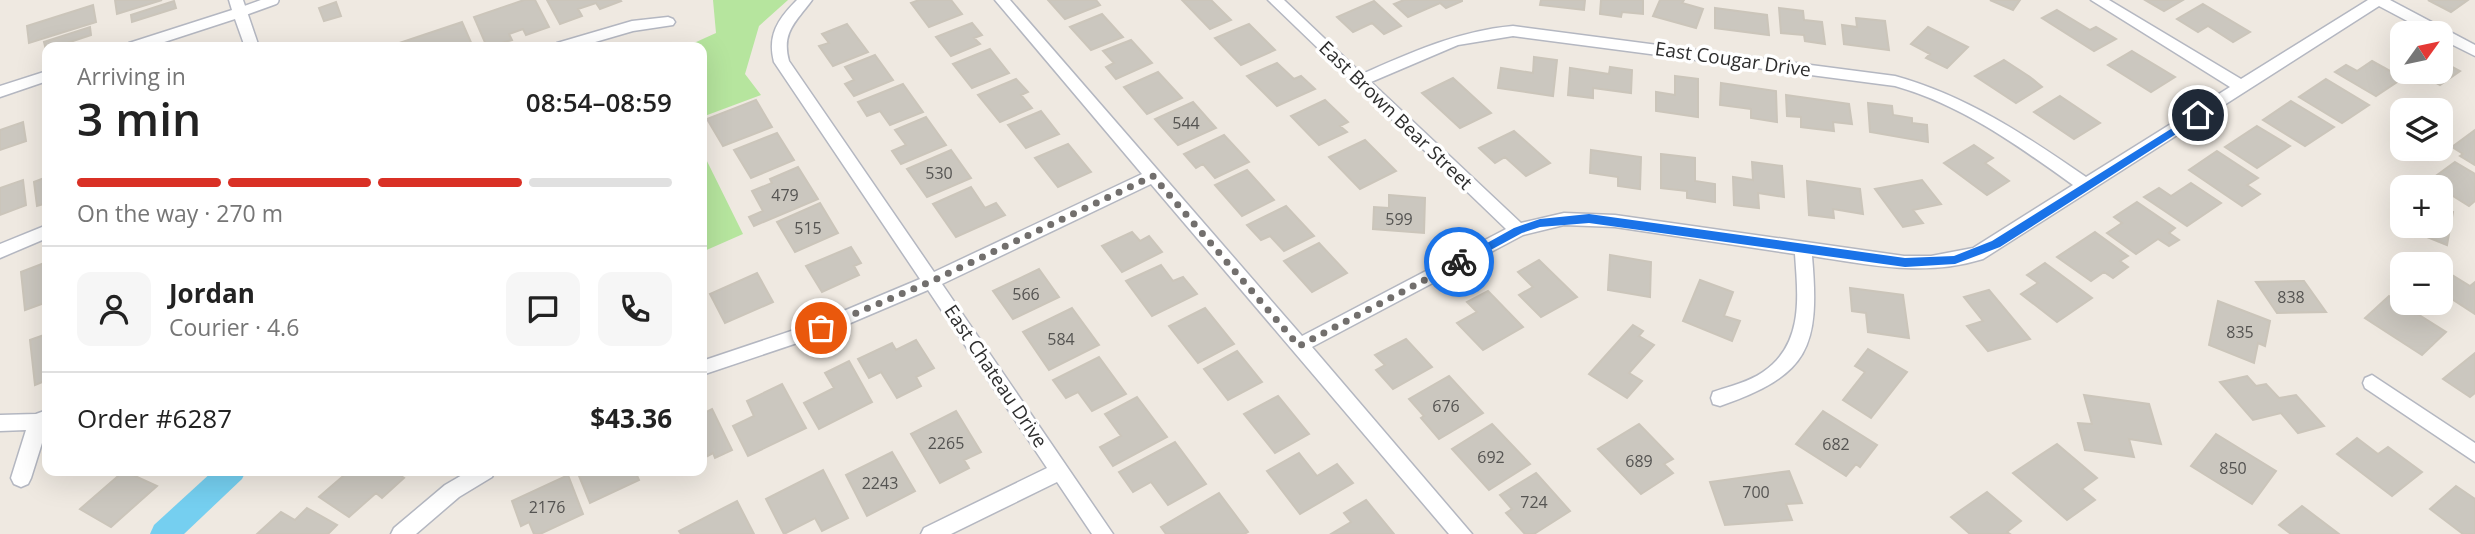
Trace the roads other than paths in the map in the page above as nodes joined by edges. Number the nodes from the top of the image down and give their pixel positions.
1 (274, 0) edge
2 (804, 0) edge
3 (1002, 0) edge
4 (1275, 0) edge
5 (2098, 0) edge
6 (2379, 0) edge
7 (238, 6) edge
8 (668, 22) dead end
9 (147, 42) edge
10 (250, 42) edge
11 (578, 42) edge
12 (2475, 51) edge
13 (42, 78) edge
14 (1360, 81) junction
15 (2242, 87) junction
16 (0, 92) edge
17 (1153, 176) junction
18 (2087, 186) junction
19 (1518, 230) junction
20 (42, 234) edge
21 (1803, 248) junction
22 (0, 251) edge
23 (932, 281) junction
24 (1299, 346) junction
25 (707, 366) edge
26 (2372, 383) dead end
27 (1720, 398) dead end
28 (42, 420) edge
29 (42, 423) edge
30 (4, 424) edge
31 (2475, 454) edge
32 (1061, 471) junction
33 (477, 476) edge
34 (21, 478) dead end
35 (401, 534) edge
36 (931, 534) edge
37 (1103, 534) edge
38 (1462, 534) edge

1 - 7 lane
2 - 23 street, East Chateau Drive
3 - 17 street
4 - 14 street, East Brown Bear Street
5 - 15 street
6 - 12 street
6 - 15 street
7 - 9 street
7 - 10 street
8 - 11 street
13 - 16 street
14 - 18 street, East Cougar Drive
14 - 19 street, East Brown Bear Street
15 - 18 street
17 - 23 street
17 - 24 street
18 - 21 street
19 - 21 street
19 - 24 street
20 - 22 street
21 - 27 street
23 - 25 street
23 - 32 street, East Chateau Drive
24 - 38 street
26 - 31 street
28 - 30 street
29 - 34 street
32 - 36 street
32 - 37 street, East Chateau Drive
33 - 35 street

